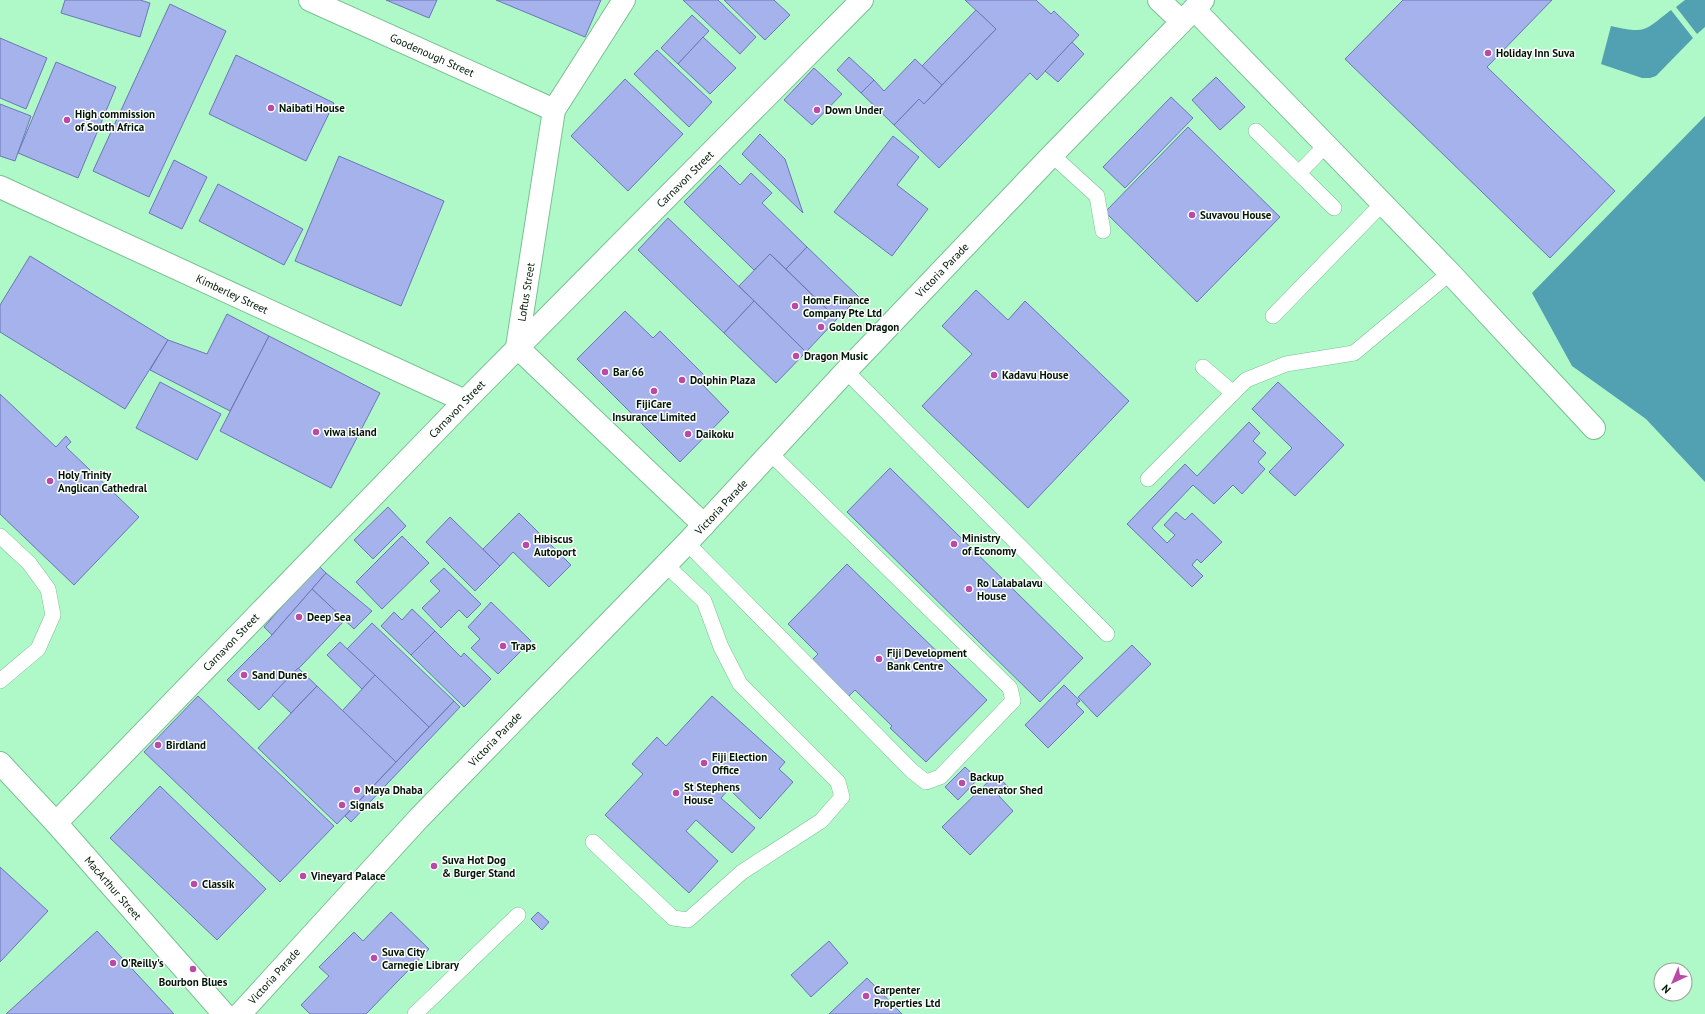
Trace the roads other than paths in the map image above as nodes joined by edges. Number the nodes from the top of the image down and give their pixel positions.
1 (310, 0) edge
2 (624, 0) edge
3 (862, 0) edge
4 (1159, 0) edge
5 (1193, 10) edge
6 (554, 110) junction
7 (1256, 131) dead end
8 (1326, 145) junction
9 (1052, 155) junction
10 (1299, 173) junction
11 (0, 187) edge
12 (1382, 204) junction
13 (1334, 208) dead end
14 (1103, 231) dead end
15 (1450, 273) junction
16 (1273, 316) dead end
17 (517, 347) junction
18 (1203, 367) dead end
19 (846, 371) junction
20 (1233, 393) junction
21 (465, 401) junction
22 (1594, 428) dead end
23 (770, 453) junction
24 (1148, 478) dead end
25 (704, 525) junction
26 (0, 536) edge
27 (687, 543) junction
28 (666, 564) junction
29 (1107, 634) dead end
30 (0, 681) edge
31 (2, 769) edge
32 (56, 822) junction
33 (593, 842) dead end
34 (518, 915) dead end
35 (224, 1014) edge
36 (240, 1014) edge
37 (415, 1014) edge

1 - 6 main road, Goodenough Street
2 - 6 main road, Loftus Street
3 - 17 main road, Carnavon Street
4 - 5 main road
5 - 8 main road
5 - 9 main road, Victoria Parade
6 - 17 main road, Loftus Street
7 - 10 lane
8 - 10 lane
8 - 12 main road
9 - 14 lane
9 - 19 main road, Victoria Parade
10 - 13 lane
11 - 21 main road, Kimberley Street
12 - 15 main road
12 - 16 lane
15 - 20 lane
15 - 22 main road
17 - 21 main road, Carnavon Street
17 - 25 main road
18 - 20 lane
19 - 23 main road, Victoria Parade
19 - 29 lane
20 - 24 lane
21 - 32 main road, Carnavon Street
23 - 25 main road, Victoria Parade
23 - 27 lane
25 - 27 main road, Victoria Parade
26 - 30 lane
27 - 28 main road, Victoria Parade
28 - 33 lane
28 - 36 main road, Victoria Parade
31 - 32 main road, MacArthur Street
32 - 35 main road, MacArthur Street
34 - 37 lane

